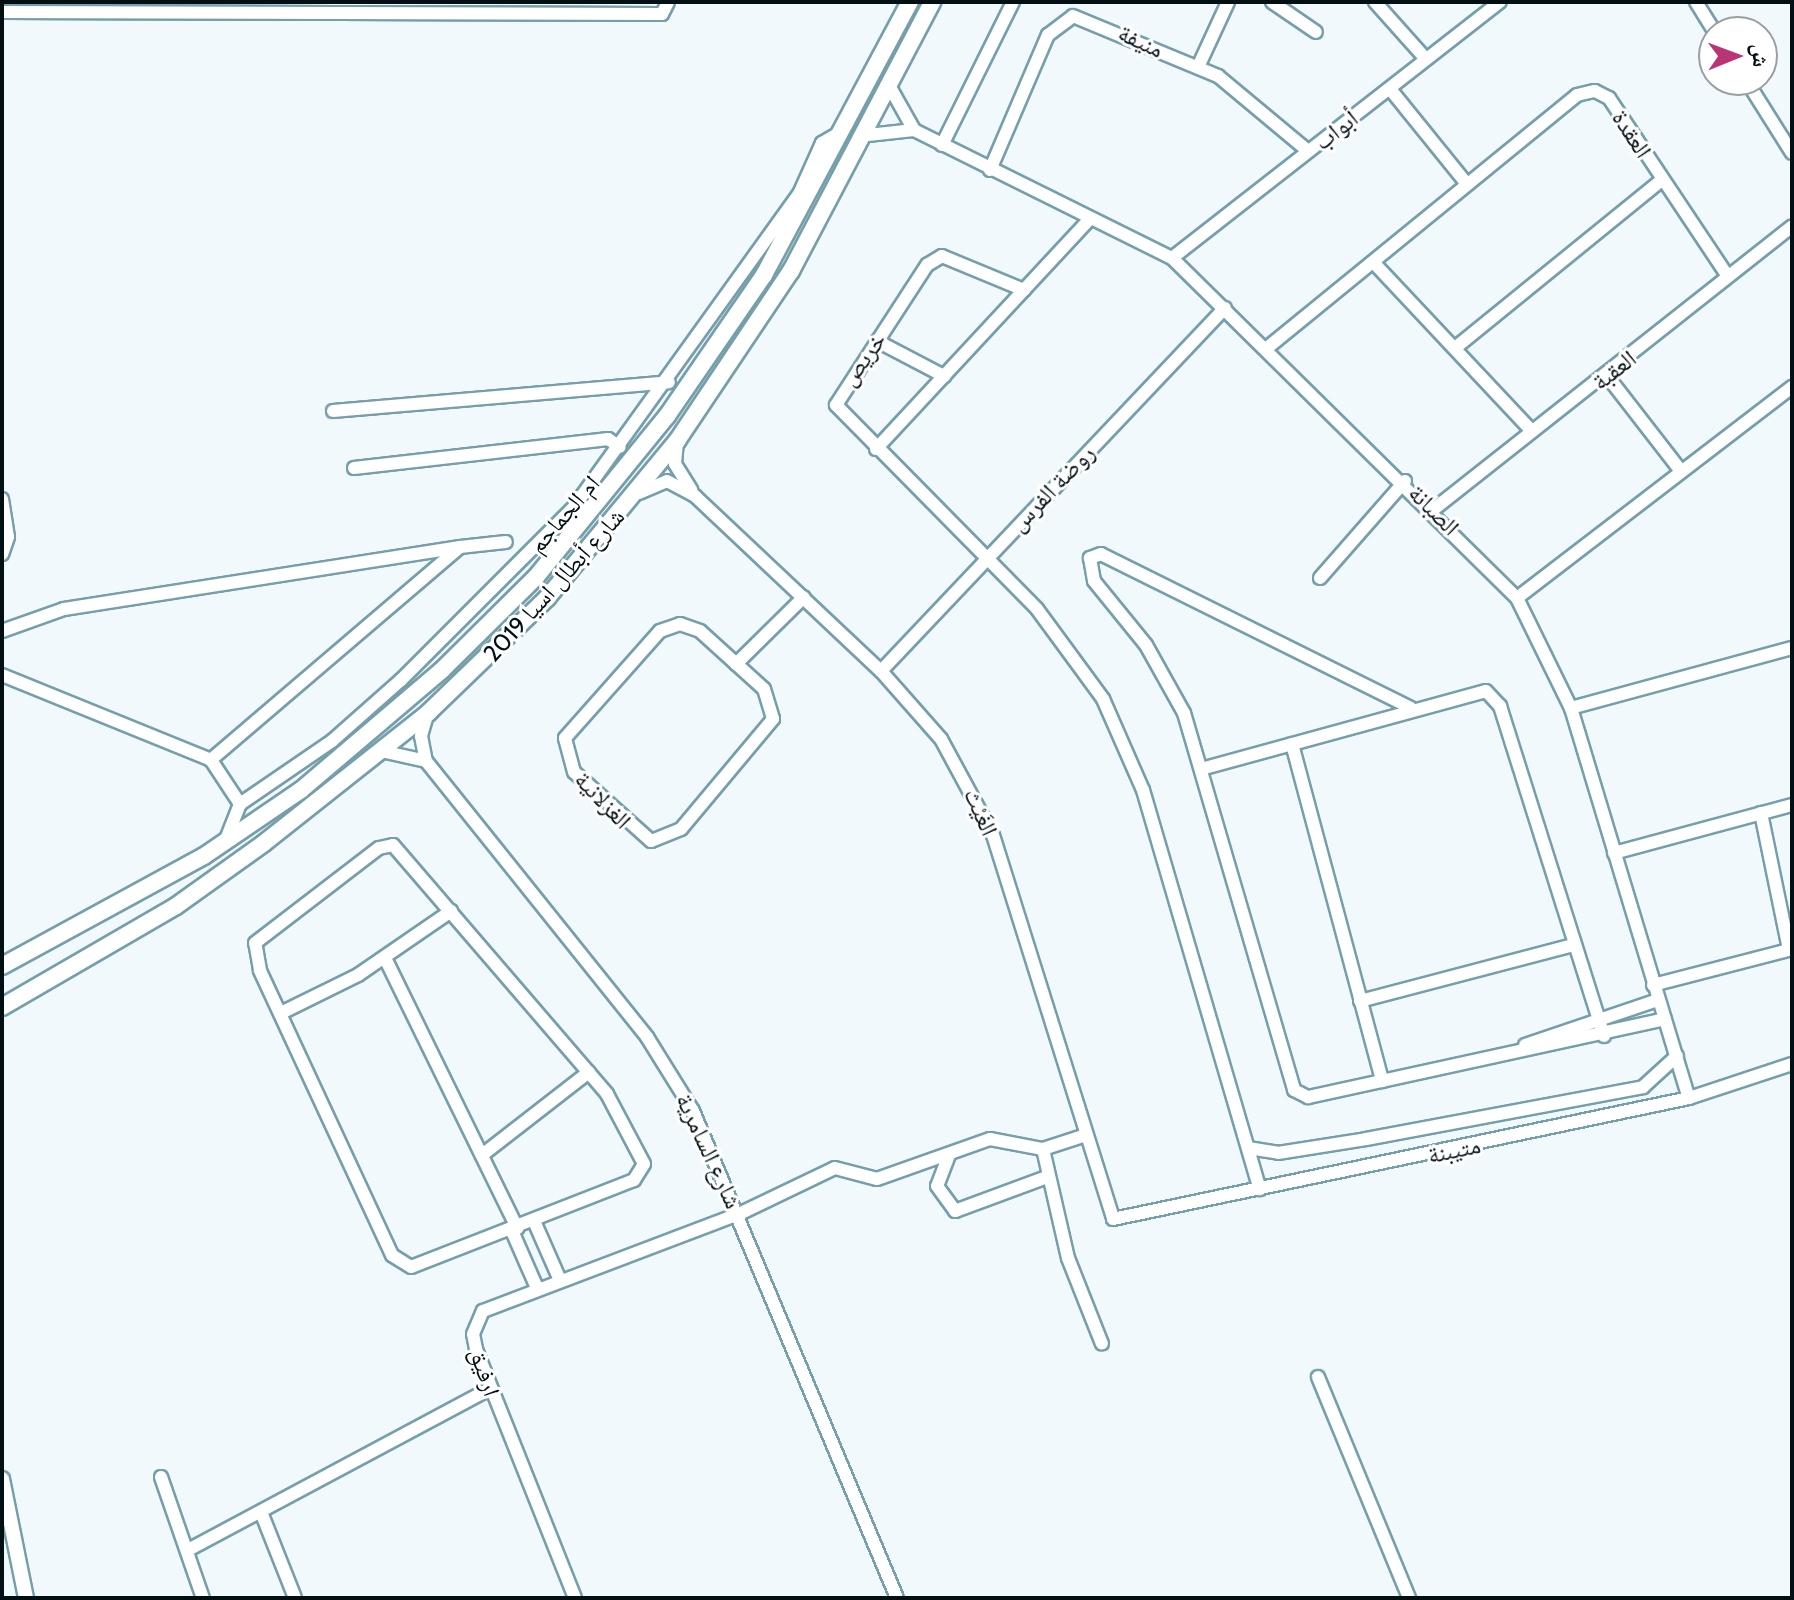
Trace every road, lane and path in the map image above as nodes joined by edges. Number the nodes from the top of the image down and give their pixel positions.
1 (668, 2) edge
2 (900, 2) edge
3 (910, 2) edge
4 (932, 2) edge
5 (1013, 2) edge
6 (1228, 2) edge
7 (1272, 2) edge
8 (1375, 2) edge
9 (1500, 2) edge
10 (314, 5) edge
11 (336, 5) edge
12 (2, 12) edge
13 (1316, 32) dead end
14 (1426, 59) junction
15 (1198, 67) junction
16 (891, 89) junction
17 (1390, 89) junction
18 (867, 92) junction
19 (1756, 96) edge
20 (914, 130) junction
21 (843, 131) junction
22 (868, 135) junction
23 (942, 145) junction
24 (1308, 151) junction
25 (1792, 153) edge
26 (990, 170) junction
27 (1662, 180) junction
28 (1467, 184) junction
29 (1089, 220) junction
30 (1792, 226) edge
31 (1172, 258) junction
32 (1374, 263) junction
33 (1727, 275) junction
34 (1024, 290) junction
35 (1225, 308) junction
36 (877, 341) junction
37 (1267, 348) junction
38 (1455, 348) junction
39 (944, 376) junction
40 (1608, 377) junction
41 (669, 382) junction
42 (1792, 387) edge
43 (333, 411) dead end
44 (1531, 430) junction
45 (677, 441) junction
46 (620, 447) junction
47 (876, 449) junction
48 (354, 468) dead end
49 (1681, 471) junction
50 (1405, 481) junction
51 (634, 496) junction
52 (695, 496) junction
53 (2, 499) edge
54 (1434, 509) junction
55 (506, 542) dead end
56 (460, 547) junction
57 (2, 554) edge
58 (984, 559) junction
59 (1320, 578) dead end
60 (804, 597) junction
61 (1517, 598) junction
62 (2, 631) edge
63 (1792, 648) edge
64 (736, 664) junction
65 (881, 671) junction
66 (2, 675) edge
67 (1411, 708) junction
68 (1571, 708) junction
69 (429, 712) junction
70 (1292, 744) junction
71 (381, 751) junction
72 (211, 760) junction
73 (426, 761) junction
74 (1201, 769) junction
75 (240, 804) junction
76 (1792, 805) edge
77 (1761, 813) junction
78 (225, 842) junction
79 (1614, 853) junction
80 (451, 911) junction
81 (1574, 945) junction
82 (1791, 949) edge
83 (29, 952) junction
84 (385, 958) junction
85 (2, 966) edge
86 (2, 977) edge
87 (1653, 985) junction
88 (1658, 1000) junction
89 (1360, 1001) junction
90 (2, 1007) edge
91 (283, 1012) junction
92 (1597, 1017) junction
93 (1665, 1019) junction
94 (1604, 1036) junction
95 (1500, 1055) junction
96 (1677, 1056) junction
97 (1792, 1064) edge
98 (589, 1072) junction
99 (1382, 1081) junction
100 (1689, 1098) junction
101 (1083, 1136) junction
102 (1248, 1148) junction
103 (1043, 1149) junction
104 (482, 1155) junction
105 (949, 1155) junction
106 (1047, 1177) junction
107 (1260, 1189) junction
108 (739, 1214) junction
109 (1113, 1219) joint
110 (534, 1221) junction
111 (514, 1229) junction
112 (559, 1278) junction
113 (537, 1288) junction
114 (1102, 1344) dead end
115 (1318, 1377) dead end
116 (490, 1389) junction
117 (161, 1477) dead end
118 (2, 1479) edge
119 (261, 1512) junction
120 (188, 1550) junction
121 (572, 1597) edge
122 (26, 1598) edge
123 (203, 1598) edge
124 (295, 1598) edge
125 (897, 1598) edge
126 (1409, 1598) edge

1 - 11 street
2 - 18 main road
3 - 18 main road, شارع أبطال اسيا 2019
4 - 16 main road, شارع أبطال اسيا 2019
5 - 23 street
6 - 15 street
7 - 13 street
8 - 14 street
9 - 14 street, أبواب
10 - 11 street
10 - 12 street
14 - 17 street, أبواب
15 - 24 street, منيفة
15 - 26 street, منيفة
16 - 20 street
16 - 22 main road, شارع أبطال اسيا 2019
17 - 24 street, أبواب
17 - 28 street
18 - 21 main road, شارع أبطال اسيا 2019
19 - 25 street
20 - 22 street
20 - 23 street, الصبانة
21 - 41 street, ام الجماجم
21 - 78 main road, شارع أبطال اسيا 2019
22 - 45 main road, شارع أبطال اسيا 2019
23 - 26 street, الصبانة
24 - 31 street, أبواب
26 - 29 street, الصبانة
27 - 28 street, العقدة
27 - 33 street, العقدة
27 - 38 street
28 - 32 street, العقدة
29 - 31 street, الصبانة
29 - 34 street
30 - 33 street, العقبة
31 - 35 street, الصبانة
32 - 37 street, العقدة
32 - 38 street
33 - 40 street, العقبة
34 - 36 street, خريص
34 - 39 street
35 - 37 street, الصبانة
35 - 58 street, روضة الفرس
36 - 39 street
36 - 47 street, خريص
37 - 50 street, الصبانة
38 - 44 street
39 - 47 street
40 - 44 street, العقبة
40 - 49 street
41 - 43 street
41 - 46 street, ام الجماجم
42 - 49 street
44 - 54 street, العقبة
45 - 51 main road, شارع أبطال اسيا 2019
45 - 52 street, الغَيْث
46 - 48 street
46 - 75 street, ام الجماجم
47 - 58 street, خريص
49 - 61 street
50 - 54 street, الصبانة
50 - 59 street
51 - 52 street, الغَيْث
51 - 69 main road, شارع أبطال اسيا 2019
52 - 60 street, الغَيْث
53 - 57 street
54 - 61 street, الصبانة
55 - 56 street
56 - 62 street
56 - 72 street
58 - 65 street, روضة الفرس
58 - 102 street, خريص
60 - 64 street
60 - 65 street, الغَيْث
61 - 68 street, الصبانة
63 - 68 street
64 - 64 street, الغزلانية
65 - 101 street, الغَيْث
66 - 72 street
67 - 70 street
67 - 74 street
67 - 81 street
68 - 79 street, الصبانة
69 - 71 main road, شارع أبطال اسيا 2019
69 - 73 street
70 - 74 street
70 - 89 street
71 - 73 street
71 - 90 main road, شارع أبطال اسيا 2019
72 - 75 street
73 - 108 street, شارع السامرية
74 - 99 street
75 - 78 street
76 - 77 street
77 - 79 street
77 - 82 street
78 - 83 main road, شارع أبطال اسيا 2019
79 - 87 street, الصبانة
80 - 84 street
80 - 91 street
80 - 98 street
81 - 89 street
81 - 92 street
82 - 87 street
83 - 85 main road, شارع أبطال اسيا 2019
83 - 86 main road
84 - 91 street
84 - 104 street
87 - 88 street, الصبانة
88 - 92 street
88 - 93 street, الصبانة
89 - 99 street
91 - 111 street
92 - 94 street
92 - 95 street
93 - 94 street
93 - 96 street, الصبانة
94 - 95 street
95 - 99 street
96 - 100 street, الصبانة
96 - 102 street, متيبنة
97 - 100 street, متيبنة
98 - 104 street
98 - 110 street
100 - 107 street, متيبنة
101 - 103 street
101 - 109 street, الغَيْث
102 - 107 street, خريص
103 - 105 street, ارفيق
103 - 106 street
104 - 111 street
105 - 106 street
105 - 108 street, ارفيق
106 - 114 street
107 - 109 street, متيبنة
108 - 112 street, ارفيق
108 - 125 street, شارع السامرية
110 - 111 street
110 - 112 street
111 - 113 street
112 - 113 street, ارفيق
113 - 116 street, ارفيق
115 - 126 street
116 - 119 street
116 - 121 street, ارفيق
117 - 120 street
118 - 122 street
119 - 120 street
119 - 124 street
120 - 123 street

